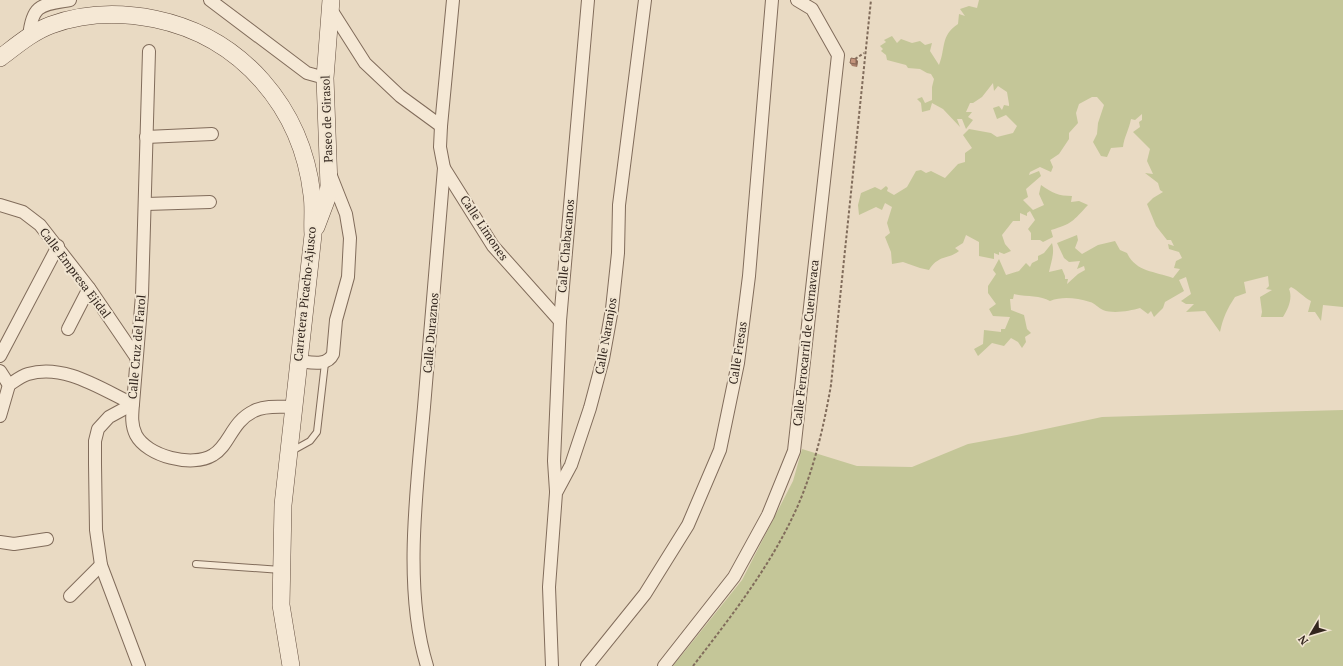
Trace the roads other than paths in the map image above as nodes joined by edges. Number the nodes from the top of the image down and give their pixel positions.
1 (70, 0) edge
2 (210, 0) edge
3 (453, 0) edge
4 (588, 0) edge
5 (645, 0) edge
6 (772, 0) edge
7 (797, 0) edge
8 (331, 4) edge
9 (29, 37) junction
10 (148, 51) dead end
11 (0, 58) edge
12 (325, 78) junction
13 (441, 126) junction
14 (212, 134) dead end
15 (146, 137) junction
16 (444, 168) junction
17 (329, 171) junction
18 (210, 202) dead end
19 (146, 204) junction
20 (0, 205) edge
21 (312, 235) junction
22 (58, 246) junction
23 (89, 288) junction
24 (560, 321) junction
25 (68, 329) dead end
26 (0, 356) edge
27 (136, 358) junction
28 (298, 361) junction
29 (325, 363) junction
30 (0, 370) edge
31 (9, 385) junction
32 (133, 404) junction
33 (293, 407) junction
34 (0, 416) edge
35 (288, 453) junction
36 (556, 493) junction
37 (47, 539) dead end
38 (0, 542) edge
39 (196, 564) dead end
40 (101, 565) junction
41 (281, 570) junction
42 (70, 596) dead end
43 (139, 666) edge
44 (291, 666) edge
45 (427, 666) edge
46 (552, 666) edge
47 (586, 666) edge
48 (664, 666) edge

1 - 9 street
2 - 12 street
3 - 13 street, Calle Duraznos
4 - 24 street, Calle Chabacanos
5 - 36 street, Calle Naranjos
6 - 47 street, Calle Fresas
7 - 48 street, Calle Ferrocarril de Cuernavaca
8 - 12 main road, Paseo de Girasol
8 - 13 street
9 - 11 main road, Carretera Picacho-Ajusco
9 - 21 main road, Carretera Picacho-Ajusco
10 - 15 street, Calle Cruz del Farol
12 - 17 main road, Paseo de Girasol
13 - 16 street, Calle Duraznos
14 - 15 street
15 - 19 street, Calle Cruz del Farol
16 - 24 street, Calle Limones
16 - 45 street, Calle Duraznos
17 - 21 main road, Paseo de Girasol
17 - 29 street
18 - 19 street
19 - 27 street, Calle Cruz del Farol
20 - 22 street, Calle Empresa Ejidal
21 - 28 main road, Carretera Picacho-Ajusco
22 - 23 street, Calle Empresa Ejidal
22 - 26 street
23 - 25 street
23 - 27 street, Calle Empresa Ejidal
24 - 36 street, Calle Chabacanos
27 - 32 street, Calle Cruz del Farol
28 - 29 street
28 - 33 main road, Carretera Picacho-Ajusco
29 - 35 lane
30 - 31 street
31 - 32 street
31 - 34 street
32 - 33 street
32 - 40 street, Calle Cruz del Farol
33 - 35 main road, Carretera Picacho-Ajusco
35 - 41 main road, Carretera Picacho-Ajusco
36 - 46 street, Calle Naranjos
37 - 38 street
39 - 41 lane
40 - 42 street
40 - 43 street, Calle Cruz del Farol
41 - 44 main road, Carretera Picacho-Ajusco

